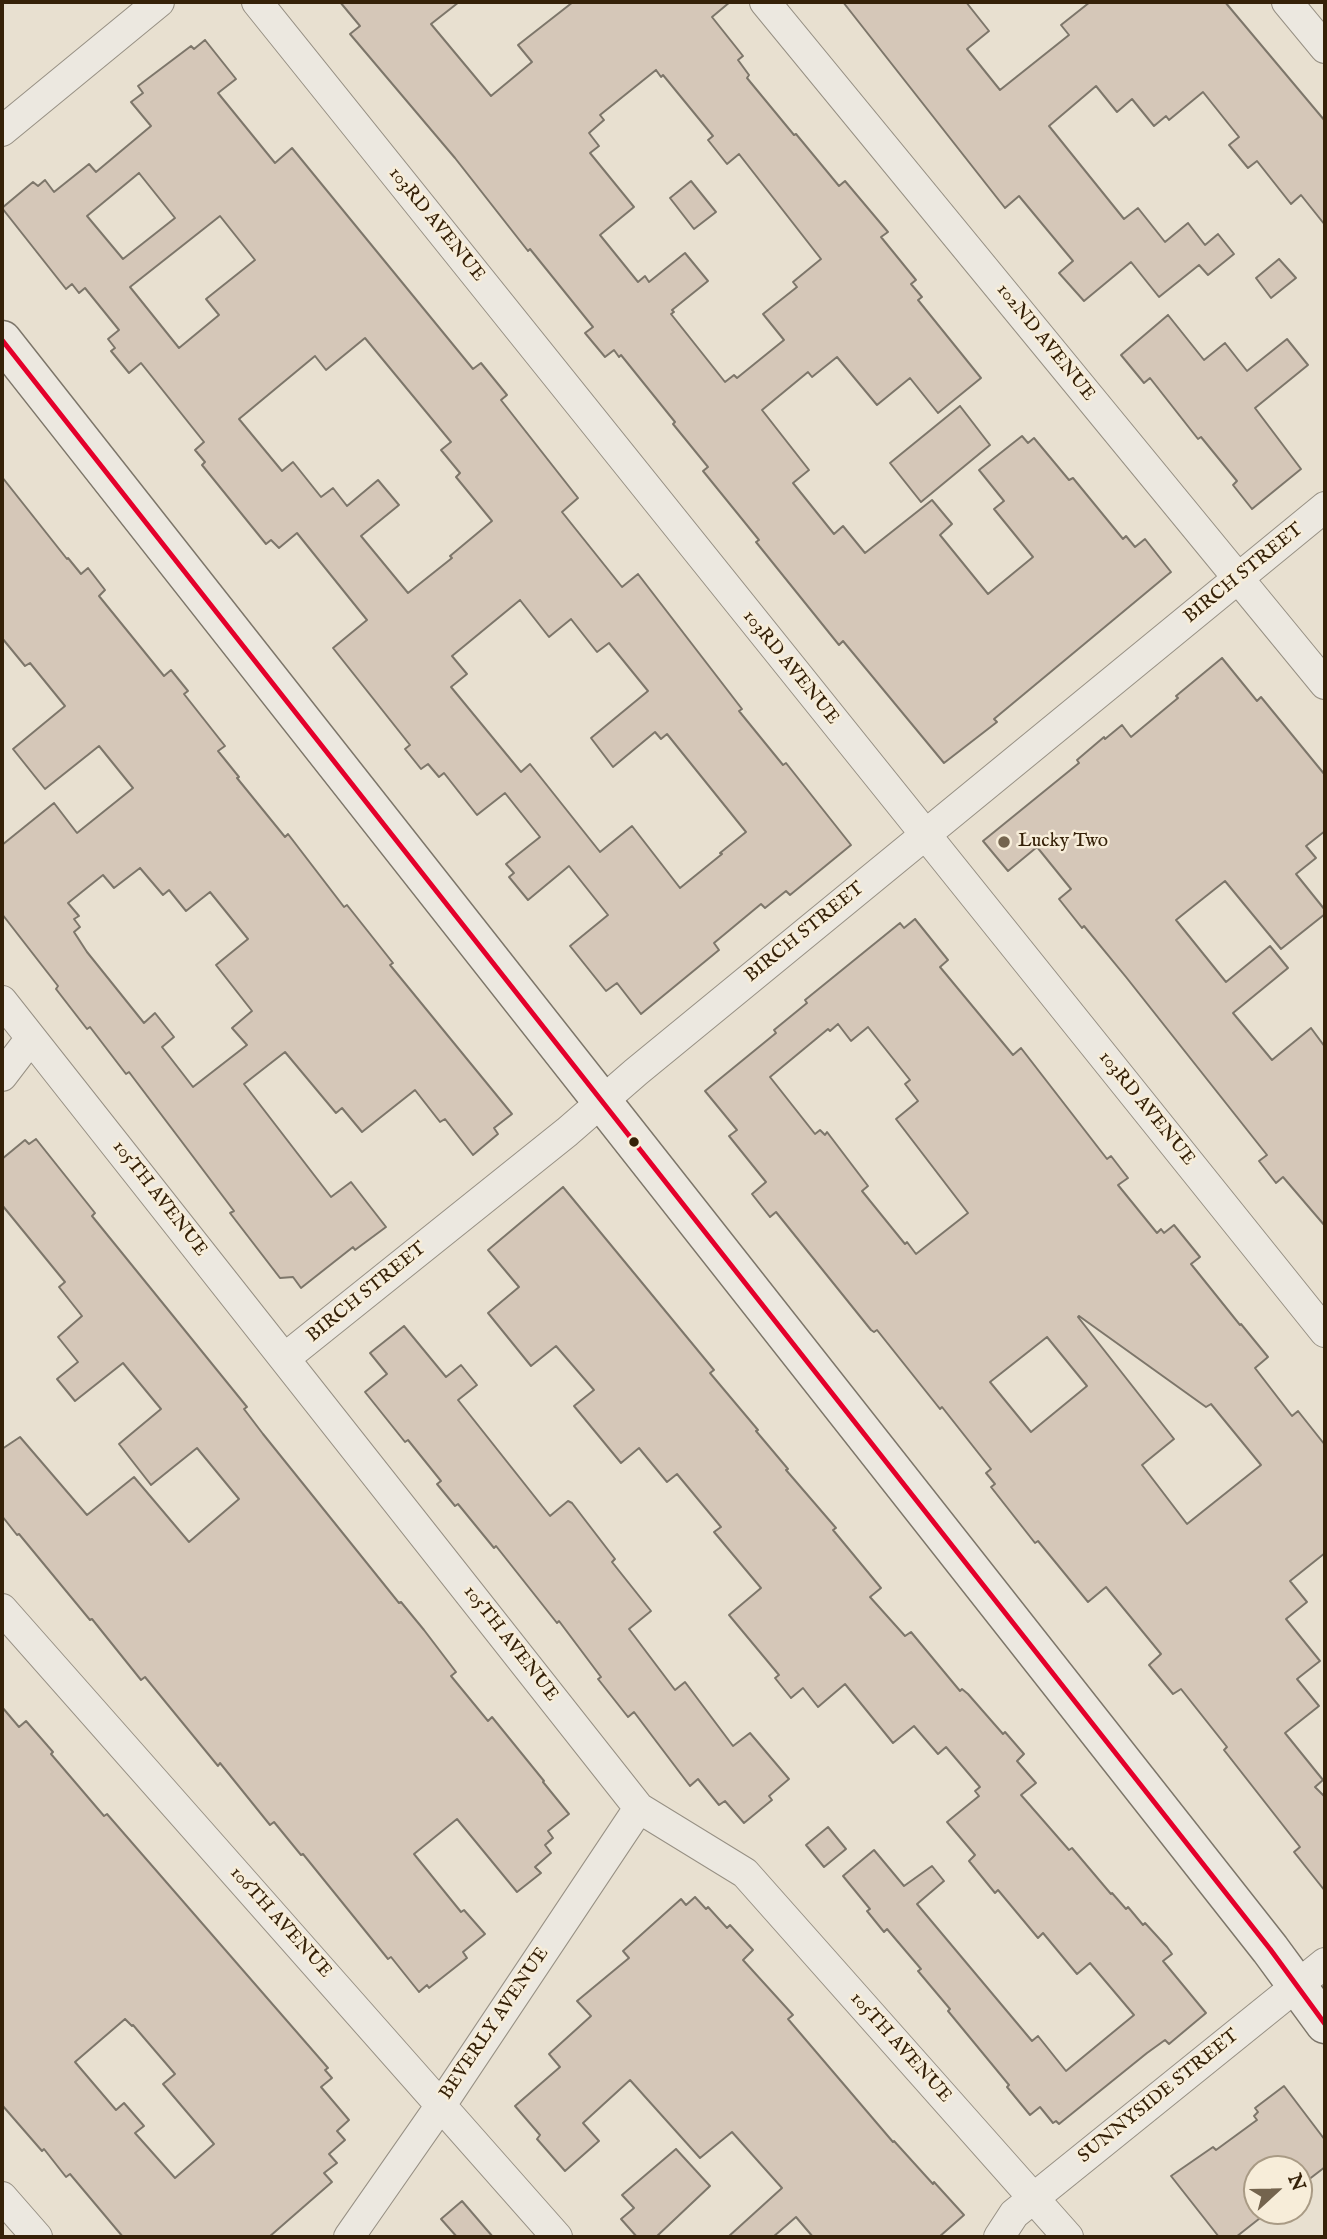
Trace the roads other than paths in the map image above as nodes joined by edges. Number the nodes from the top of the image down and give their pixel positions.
1 (159, 2) edge
2 (257, 2) edge
3 (765, 2) edge
4 (1287, 2) edge
5 (1325, 48) edge
6 (2, 131) edge
7 (2, 340) edge
8 (1325, 507) edge
9 (1239, 578) junction
10 (1325, 684) edge
11 (925, 834) junction
12 (2, 1001) edge
13 (31, 1038) junction
14 (2, 1076) edge
15 (601, 1102) junction
16 (1325, 1332) edge
17 (285, 1359) junction
18 (2, 1609) edge
19 (639, 1808) junction
20 (1311, 1974) edge
21 (1325, 2024) edge
22 (441, 2105) junction
23 (2, 2197) edge
24 (1034, 2199) junction
25 (37, 2237) edge
26 (349, 2237) edge
27 (557, 2237) edge
28 (999, 2237) edge
29 (1068, 2237) edge

1 - 6 street
2 - 11 street, 103RD AVENUE
3 - 9 street, 102ND AVENUE
4 - 5 street
7 - 15 street
8 - 9 street, BIRCH STREET
9 - 10 street, 102ND AVENUE
9 - 11 street, BIRCH STREET
11 - 15 street, BIRCH STREET
11 - 16 street, 103RD AVENUE
12 - 13 street, 105TH AVENUE
13 - 14 street
13 - 17 street, 105TH AVENUE
15 - 17 street, BIRCH STREET
15 - 20 street
17 - 19 street, 105TH AVENUE
18 - 22 street, 106TH AVENUE
19 - 22 street, BEVERLY AVENUE
19 - 24 street, 105TH AVENUE
20 - 21 street
20 - 24 street, SUNNYSIDE STREET
22 - 26 street, BEVERLY AVENUE
22 - 27 street, 106TH AVENUE
23 - 25 street
24 - 28 street, SUNNYSIDE STREET
24 - 29 street, 105TH AVENUE

